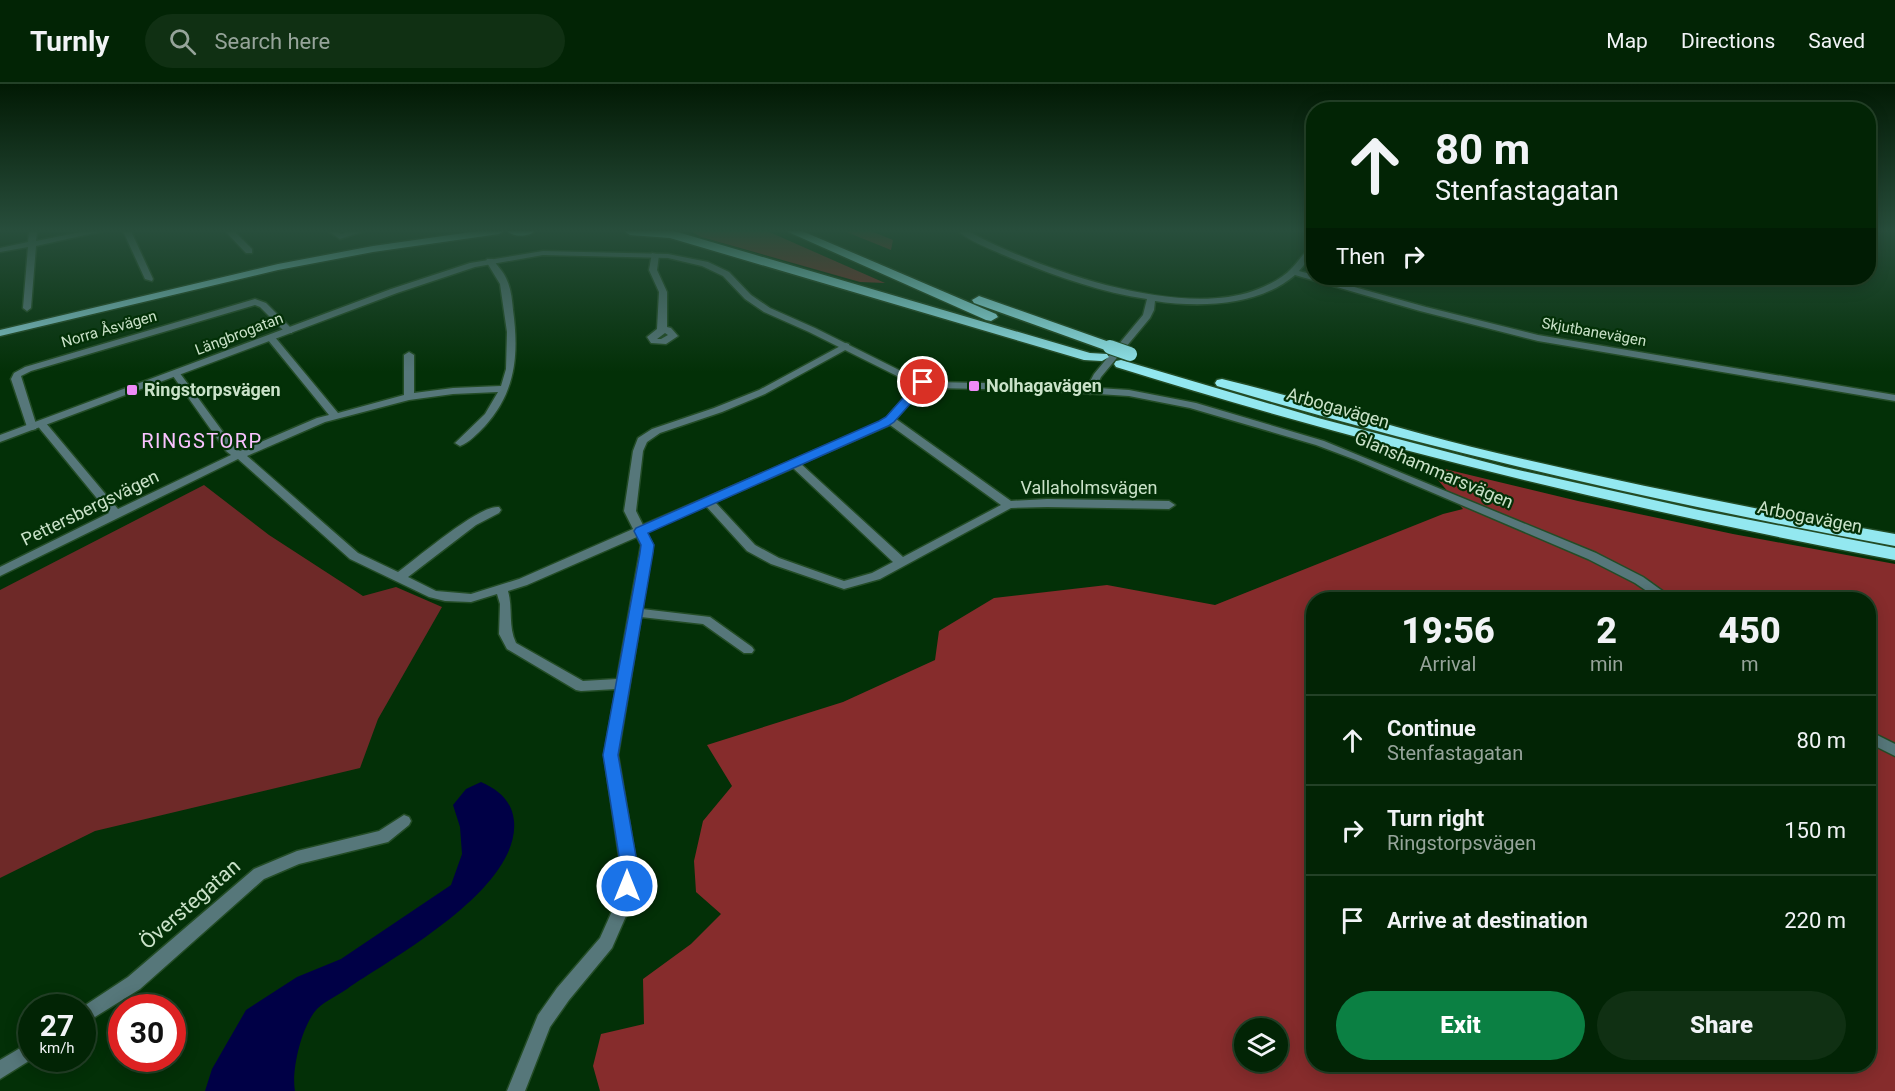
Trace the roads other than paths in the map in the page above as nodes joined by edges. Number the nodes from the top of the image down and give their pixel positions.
1 (29, 278) edge
2 (205, 278) edge
3 (228, 278) edge
4 (436, 278) edge
5 (500, 278) edge
6 (657, 278) edge
7 (730, 278) edge
8 (822, 278) edge
9 (900, 278) edge
10 (927, 278) edge
11 (1075, 278) edge
12 (1285, 278) edge
13 (1340, 285) edge
14 (1151, 299) junction
15 (27, 308) dead end
16 (0, 327) edge
17 (662, 330) dead end
18 (289, 331) junction
19 (0, 333) edge
20 (271, 338) junction
21 (846, 346) junction
22 (1106, 352) junction
23 (409, 356) dead end
24 (1126, 359) junction
25 (176, 374) junction
26 (923, 382) junction
27 (504, 388) junction
28 (1090, 390) junction
29 (409, 397) junction
30 (1895, 398) edge
31 (335, 416) junction
32 (890, 420) junction
33 (36, 425) junction
34 (0, 439) edge
35 (460, 443) dead end
36 (237, 454) junction
37 (794, 463) junction
38 (708, 501) junction
39 (1009, 505) junction
40 (1169, 505) dead end
41 (495, 510) dead end
42 (116, 514) junction
43 (640, 531) junction
44 (1895, 540) edge
45 (1895, 554) edge
46 (901, 562) junction
47 (0, 572) edge
48 (399, 578) junction
49 (502, 590) junction
50 (1657, 592) edge
51 (635, 613) junction
52 (748, 650) dead end
53 (622, 684) junction
54 (1876, 740) edge
55 (1895, 750) edge
56 (404, 821) dead end
57 (96, 1008) edge
58 (18, 1058) edge
59 (0, 1070) edge
60 (516, 1091) edge

1 - 15 street
2 - 16 main road
3 - 19 main road
4 - 18 street, Längbrogatan
5 - 27 street
6 - 17 street
7 - 21 street, Glanshammarsvägen
8 - 22 highway
9 - 22 highway, Arbogavägen
10 - 22 highway, Arbogavägen
11 - 14 street
12 - 14 street
13 - 30 street, Skjutbanevägen
14 - 28 street
18 - 20 street, Längbrogatan
18 - 33 street, Norra Åsvägen
20 - 25 street, Längbrogatan
20 - 31 street
21 - 26 street, Glanshammarsvägen
21 - 43 street
22 - 24 highway, Arbogavägen
23 - 29 street
24 - 44 highway, Arbogavägen
24 - 45 highway, Arbogavägen
25 - 33 street, Längbrogatan
25 - 36 street
26 - 28 street, Glanshammarsvägen
26 - 32 street
27 - 29 street, Pettersbergsvägen
27 - 35 street
28 - 50 street, Glanshammarsvägen
29 - 31 street, Pettersbergsvägen
31 - 36 street, Pettersbergsvägen
32 - 37 street
32 - 39 street
33 - 34 street, Längbrogatan
33 - 42 street
36 - 42 street, Pettersbergsvägen
36 - 48 street
37 - 38 street
37 - 46 street
38 - 43 street
38 - 46 street
39 - 40 street, Vallaholmsvägen
39 - 46 street
41 - 48 street
42 - 47 street, Pettersbergsvägen
43 - 49 street
43 - 51 street
48 - 49 street
49 - 53 street
51 - 52 street
51 - 53 street
53 - 60 street
54 - 55 street
56 - 57 street, Överstegatan
58 - 59 street

